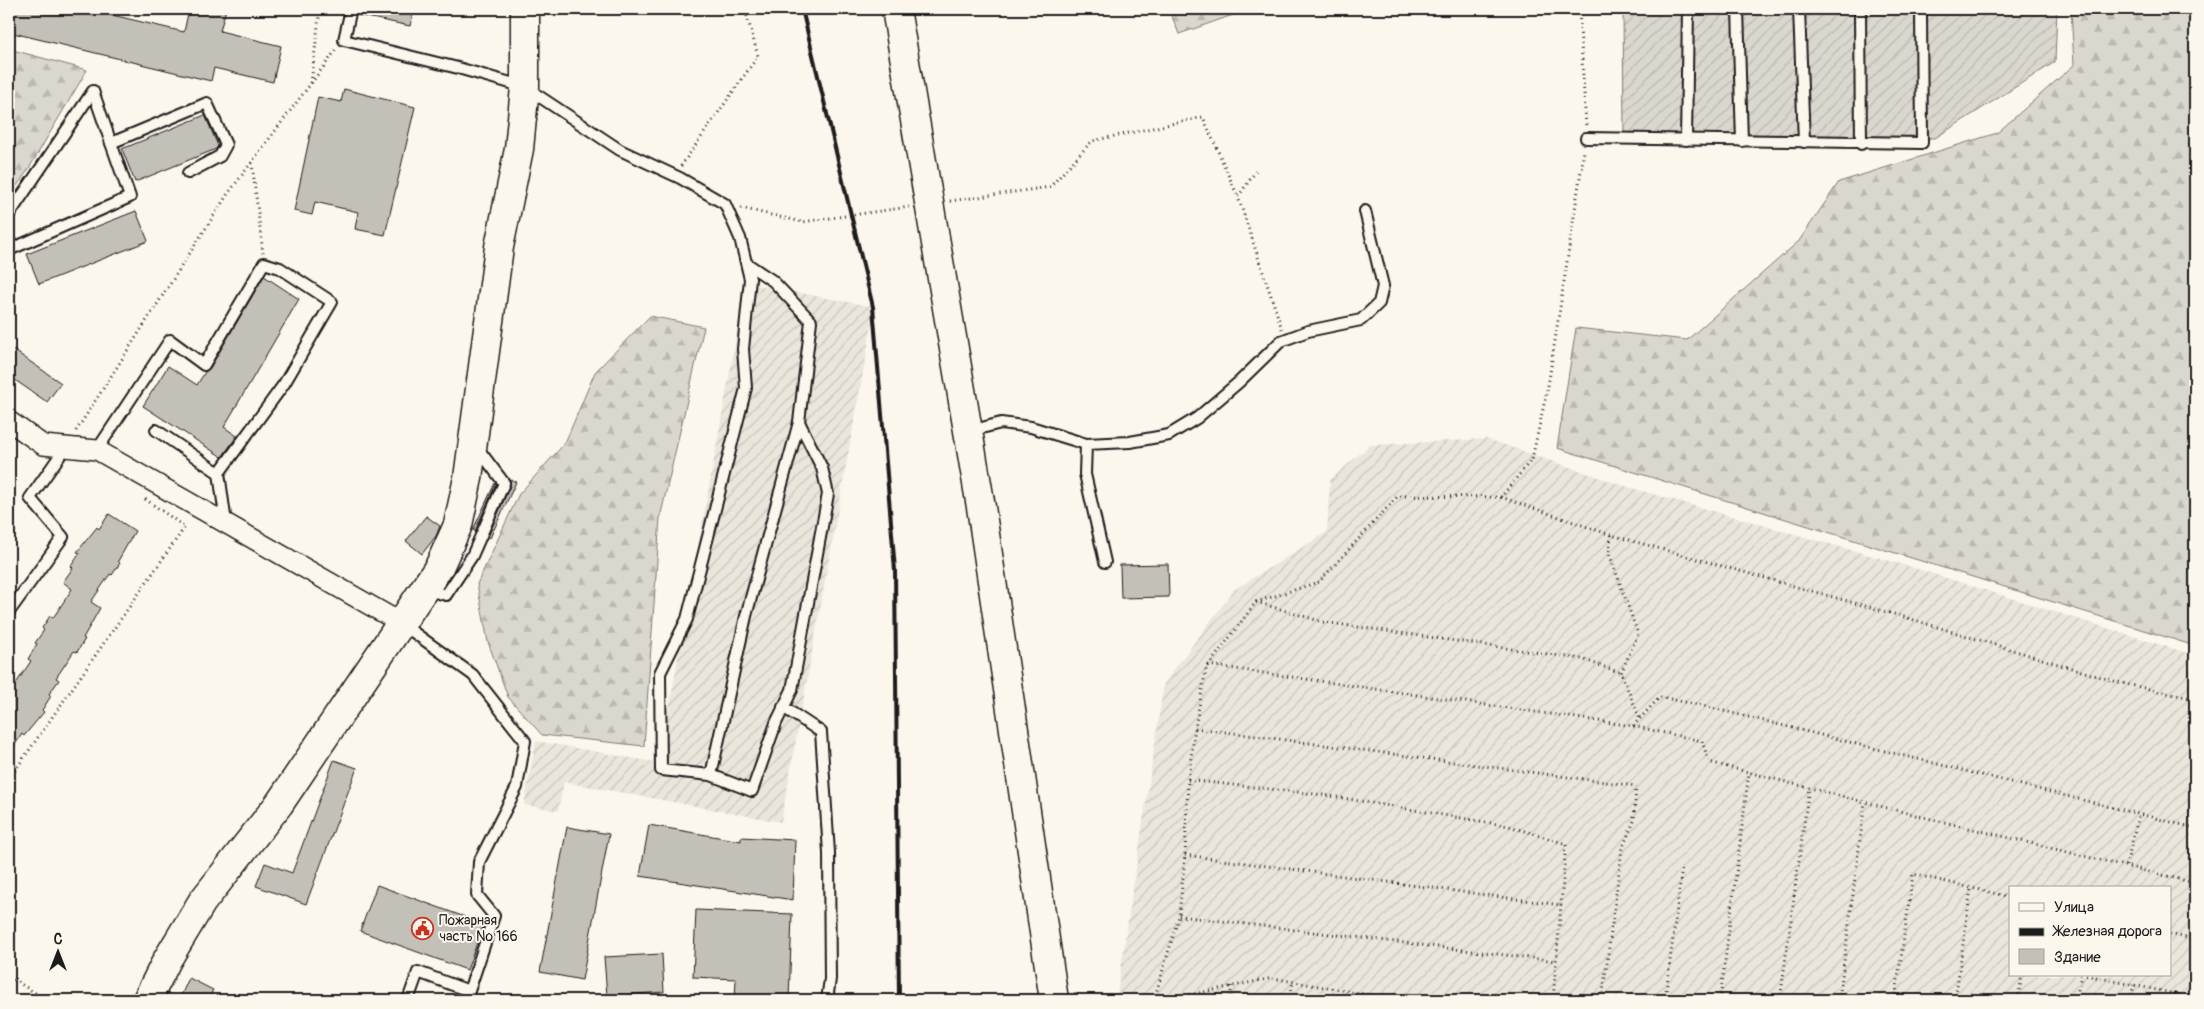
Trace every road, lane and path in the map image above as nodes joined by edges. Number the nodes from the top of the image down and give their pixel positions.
1 (320, 9) edge
2 (351, 9) edge
3 (525, 9) edge
4 (745, 9) edge
5 (896, 9) edge
6 (1579, 9) edge
7 (1688, 9) edge
8 (1738, 9) edge
9 (1799, 9) edge
10 (1860, 9) edge
11 (1921, 9) edge
12 (344, 40) junction
13 (311, 84) junction
14 (525, 87) junction
15 (1586, 138) junction
16 (1686, 140) junction
17 (1742, 141) junction
18 (1804, 142) junction
19 (111, 143) junction
20 (1861, 144) junction
21 (252, 163) junction
22 (1256, 170) dead end
23 (188, 173) dead end
24 (675, 175) junction
25 (1238, 197) junction
26 (725, 204) junction
27 (930, 204) junction
28 (1366, 211) dead end
29 (9, 215) edge
30 (9, 250) edge
31 (264, 263) junction
32 (746, 264) junction
33 (1286, 339) junction
34 (9, 421) edge
35 (799, 422) junction
36 (156, 430) dead end
37 (969, 431) junction
38 (473, 442) junction
39 (1086, 444) junction
40 (66, 446) junction
41 (97, 450) junction
42 (219, 472) junction
43 (1501, 498) junction
44 (226, 524) junction
45 (186, 527) dead end
46 (1611, 534) junction
47 (1105, 562) dead end
48 (423, 590) junction
49 (1256, 602) junction
50 (9, 612) edge
51 (401, 623) junction
52 (1208, 665) junction
53 (1621, 673) junction
54 (2195, 700) edge
55 (783, 707) junction
56 (1640, 719) junction
57 (1633, 726) junction
58 (1195, 728) junction
59 (1749, 772) junction
60 (711, 775) junction
61 (9, 779) edge
62 (1188, 780) junction
63 (1809, 787) junction
64 (1866, 802) junction
65 (2139, 814) junction
66 (2195, 828) edge
67 (1185, 855) junction
68 (2126, 866) junction
69 (1682, 868) dead end
70 (2195, 883) edge
71 (1971, 888) junction
72 (2009, 897) edge
73 (1561, 905) junction
74 (1179, 916) junction
75 (2172, 934) edge
76 (2195, 940) edge
77 (1556, 961) junction
78 (2022, 976) edge
79 (2081, 976) edge
80 (2091, 976) edge
81 (9, 977) edge
82 (1293, 982) junction
83 (2134, 985) junction
84 (1231, 986) junction
85 (1352, 992) junction
86 (2195, 998) edge
87 (47, 1000) edge
88 (147, 1000) edge
89 (408, 1000) edge
90 (827, 1000) edge
91 (1054, 1000) edge
92 (1154, 1000) edge
93 (1165, 1000) edge
94 (1231, 1000) edge
95 (1290, 1000) edge
96 (1351, 1000) edge
97 (1399, 1000) edge
98 (1553, 1000) edge
99 (1602, 1000) edge
100 (1665, 1000) edge
101 (1720, 1000) edge
102 (1780, 1000) edge
103 (1839, 1000) edge
104 (1895, 1000) edge
105 (1955, 1000) edge
106 (2018, 1000) edge
107 (2076, 1000) edge
108 (2130, 1000) edge

1 - 13 path
2 - 12 lane
3 - 14 street
4 - 24 path
5 - 27 street
6 - 15 path
7 - 16 lane
8 - 17 lane
9 - 18 lane
10 - 20 lane
11 - 20 lane
12 - 13 path
12 - 14 lane
13 - 21 path
14 - 24 lane
14 - 38 street
15 - 16 lane
15 - 43 path
16 - 17 lane
17 - 18 lane
18 - 20 lane
19 - 23 lane
19 - 29 lane
19 - 30 lane
21 - 31 path
21 - 40 path
22 - 25 path
24 - 26 lane
25 - 27 path
25 - 33 path
26 - 27 path
26 - 32 lane
27 - 37 street
28 - 33 lane
31 - 41 lane
31 - 42 lane
32 - 35 lane
32 - 60 lane
33 - 39 lane
34 - 40 street
35 - 55 lane
35 - 60 lane
36 - 42 lane
37 - 39 lane
37 - 91 street
38 - 48 street
38 - 48 lane
39 - 47 lane
40 - 41 street
40 - 50 lane
41 - 44 street
42 - 44 lane
43 - 46 path
43 - 49 path
44 - 51 street
45 - 61 path
46 - 53 path
46 - 54 path
48 - 51 street
49 - 52 path
49 - 53 path
51 - 88 street
51 - 89 lane
52 - 57 path
52 - 58 path
53 - 56 path
55 - 60 lane
55 - 90 lane
56 - 57 path
56 - 65 path
57 - 59 path
58 - 62 path
58 - 99 path
59 - 63 path
59 - 101 path
62 - 67 path
62 - 73 path
63 - 64 path
63 - 102 path
64 - 68 path
64 - 103 path
65 - 66 path
65 - 68 path
67 - 73 path
67 - 74 path
68 - 70 path
69 - 100 path
71 - 72 path
71 - 104 path
71 - 105 path
73 - 77 path
74 - 77 path
74 - 92 path
75 - 76 path
77 - 98 path
78 - 106 path
79 - 107 path
80 - 83 path
81 - 87 path
82 - 84 path
82 - 85 path
82 - 95 path
83 - 86 path
83 - 108 path
84 - 93 path
84 - 94 path
85 - 96 path
85 - 97 path

